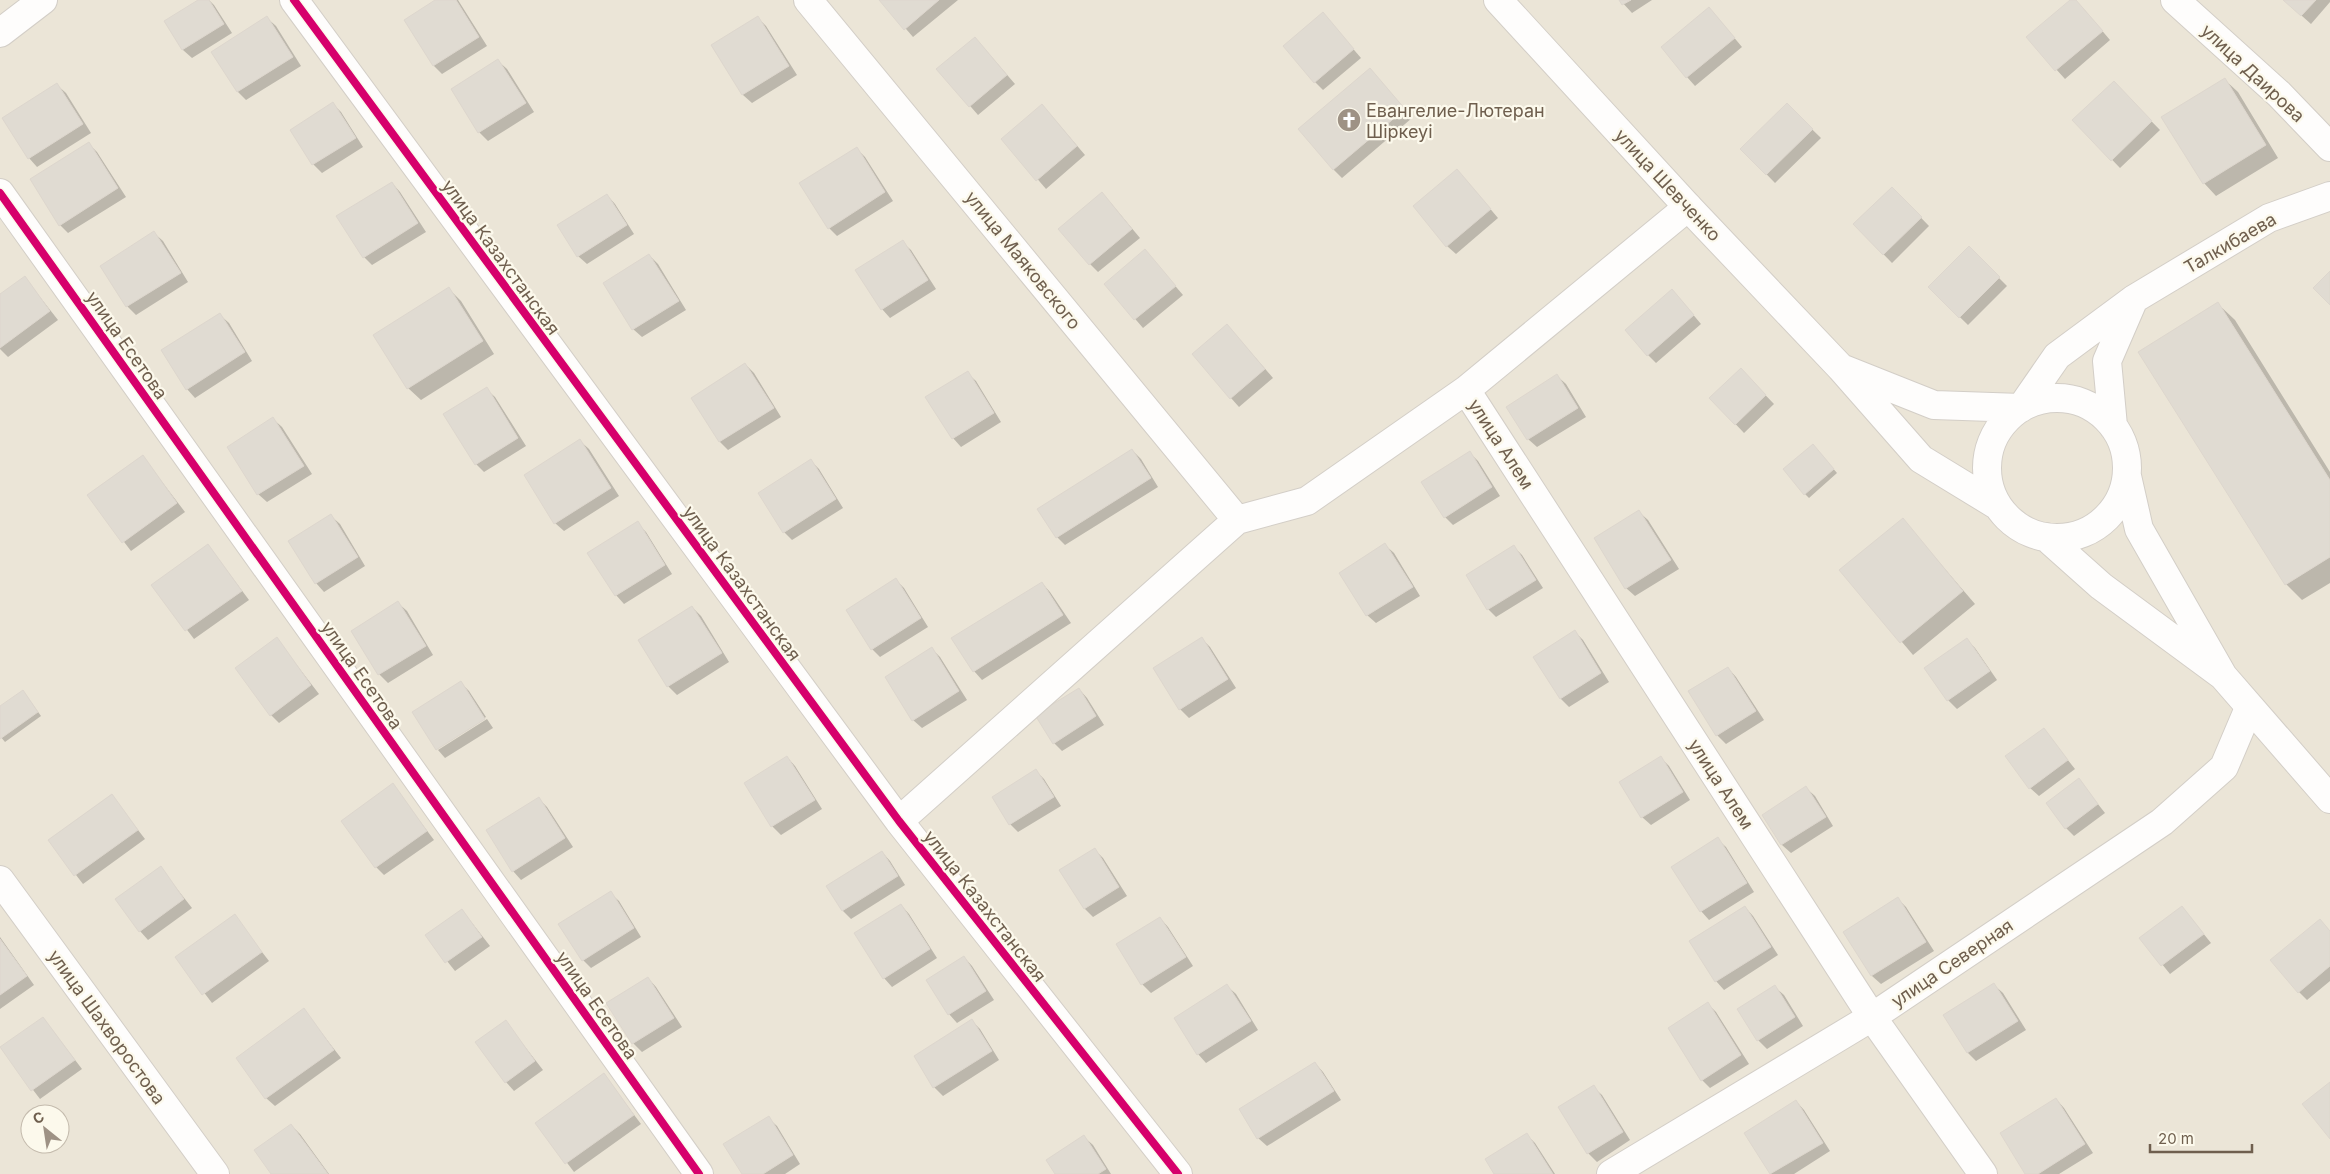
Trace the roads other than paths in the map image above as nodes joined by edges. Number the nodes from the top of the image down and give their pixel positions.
1 (43, 0) edge
2 (294, 0) edge
3 (808, 0) edge
4 (1498, 0) edge
5 (2175, 0) edge
6 (0, 33) edge
7 (2330, 147) edge
8 (0, 193) edge
9 (2330, 196) edge
10 (1688, 207) junction
11 (2134, 299) junction
12 (1841, 368) junction
13 (1466, 390) junction
14 (2021, 408) junction
15 (2114, 426) junction
16 (2127, 476) junction
17 (1998, 506) junction
18 (1237, 520) junction
19 (2046, 537) junction
20 (2223, 676) junction
21 (2249, 708) junction
22 (2330, 799) edge
23 (899, 821) junction
24 (0, 880) edge
25 (1872, 1017) junction
26 (215, 1174) edge
27 (699, 1174) edge
28 (1178, 1174) edge
29 (1612, 1174) edge
30 (1983, 1174) edge

1 - 6 street
2 - 23 street, улица Казахстанская
3 - 18 street, улица Маяковского
4 - 10 street, улица Шевченко
5 - 7 street, улица Даирова
8 - 27 street, улица Есетова
9 - 11 street, Талкибаева
10 - 12 street, улица Шевченко
10 - 13 street
11 - 14 street, Талкибаева
11 - 15 street
12 - 14 street
12 - 17 street, улица Шевченко
13 - 18 street
13 - 25 street, улица Алем
14 - 15 street
14 - 17 street
15 - 16 street
16 - 19 street
16 - 20 street
17 - 19 street
18 - 23 street
19 - 20 street
20 - 21 street
21 - 22 street
21 - 25 street, улица Северная
23 - 28 street, улица Казахстанская
24 - 26 street, улица Шахворостова
25 - 29 street, улица Северная
25 - 30 street, улица Алем

